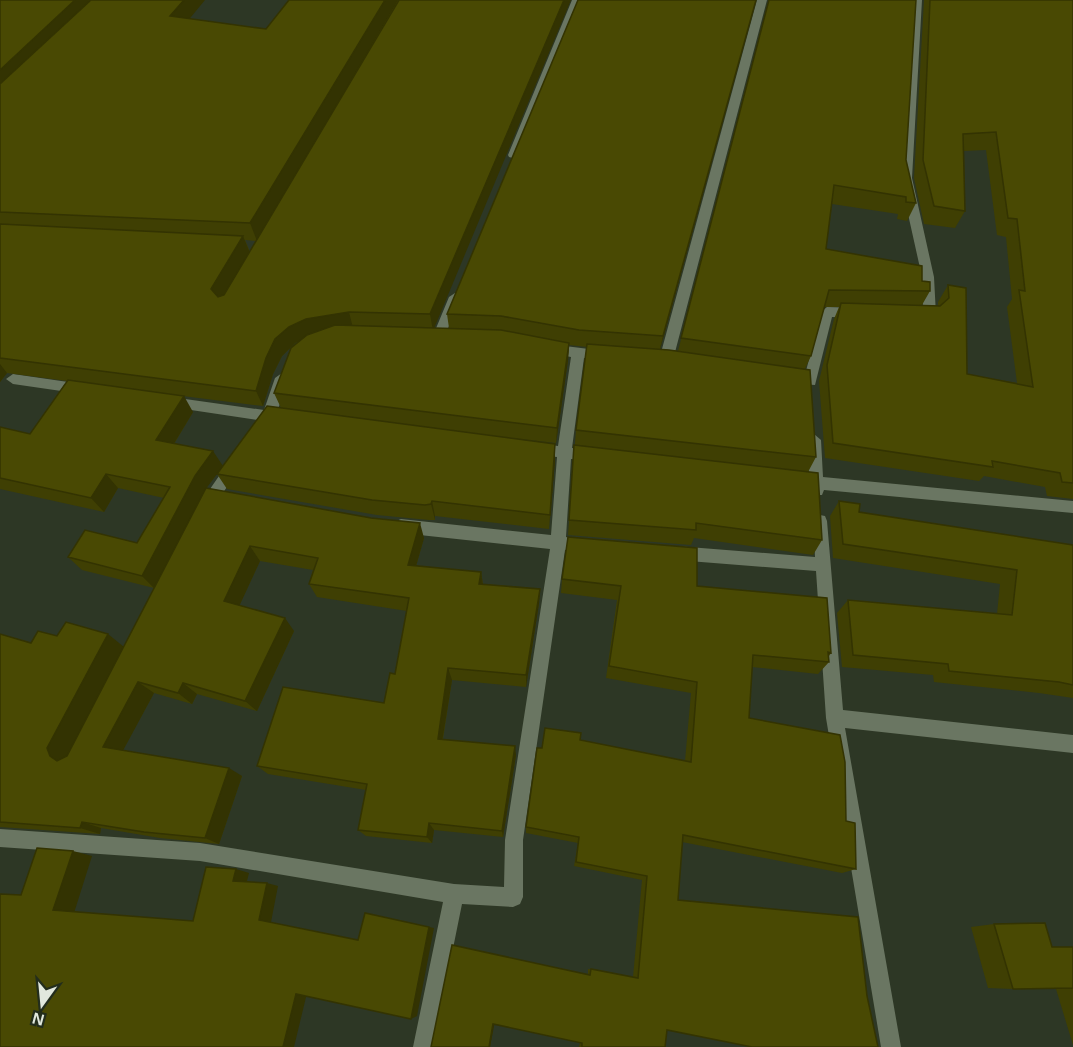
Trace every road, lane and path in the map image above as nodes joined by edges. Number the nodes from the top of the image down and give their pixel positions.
1 (577, 0) edge
2 (762, 0) edge
3 (917, 0) edge
4 (510, 164) edge
5 (460, 284) edge
6 (873, 313) edge
7 (907, 315) edge
8 (438, 338) edge
9 (535, 346) edge
10 (578, 354) junction
11 (622, 357) edge
12 (289, 358) edge
13 (666, 361) edge
14 (777, 376) edge
15 (14, 379) dead end
16 (95, 391) edge
17 (153, 399) edge
18 (268, 417) junction
19 (292, 420) edge
20 (813, 427) edge
21 (256, 434) edge
22 (517, 447) edge
23 (243, 452) edge
24 (564, 453) junction
25 (610, 458) edge
26 (782, 479) edge
27 (816, 483) junction
28 (212, 495) junction
29 (236, 499) edge
30 (1073, 507) edge
31 (201, 516) edge
32 (388, 525) edge
33 (558, 543) junction
34 (581, 545) edge
35 (662, 552) edge
36 (823, 565) junction
37 (835, 718) junction
38 (1073, 744) edge
39 (0, 838) edge
40 (454, 894) junction
41 (423, 1047) edge
42 (891, 1047) edge

1 - 4 street
2 - 13 street
3 - 7 street
5 - 8 street
6 - 14 street
9 - 10 street
10 - 11 street
10 - 24 street
12 - 18 street
15 - 16 street
17 - 18 street
18 - 19 street
18 - 21 street
20 - 27 street
22 - 24 street
23 - 28 street
24 - 25 street
24 - 33 street
26 - 27 street
27 - 30 street
27 - 36 street
28 - 29 street
28 - 31 street
32 - 33 street
33 - 34 street
33 - 40 street
35 - 36 street
36 - 37 street
37 - 38 street
37 - 42 street
39 - 40 street
40 - 41 street

